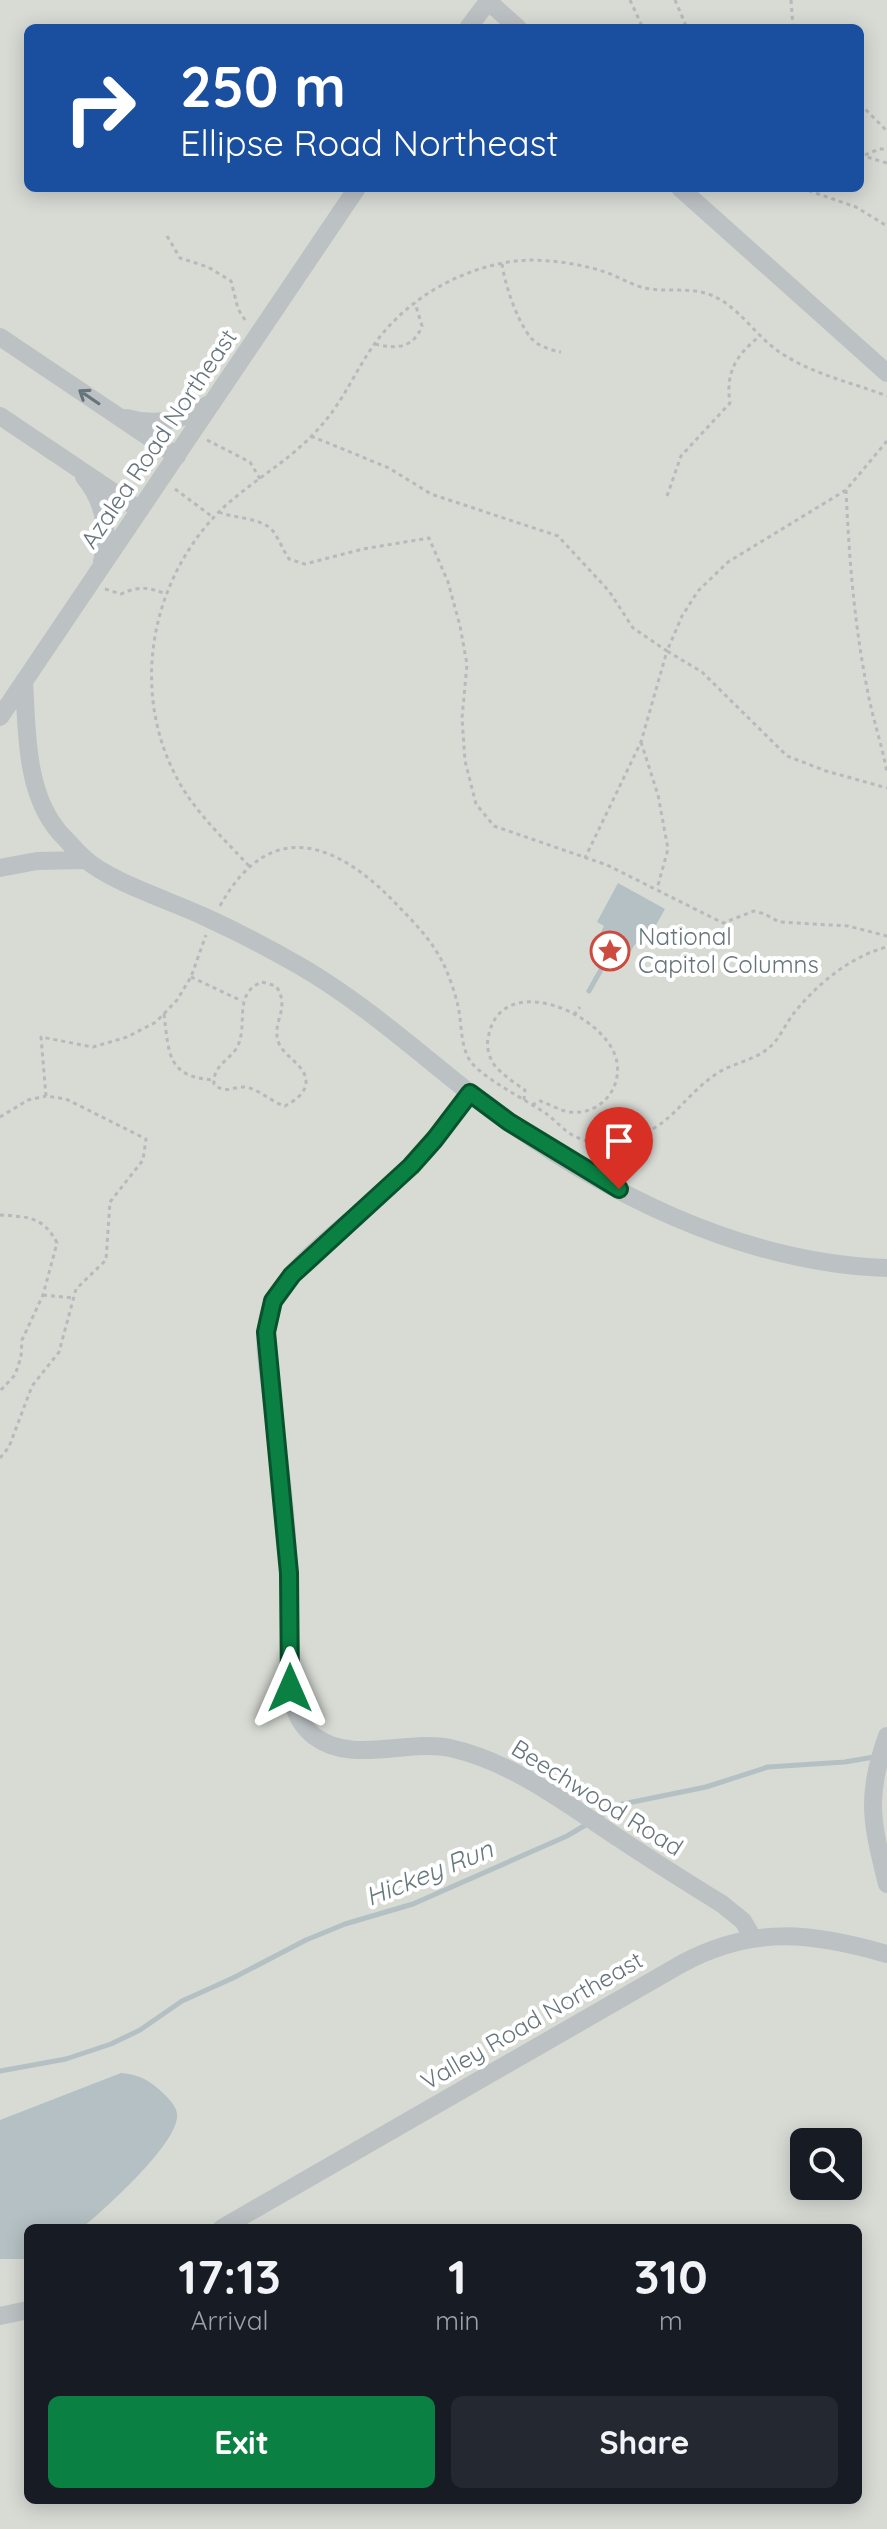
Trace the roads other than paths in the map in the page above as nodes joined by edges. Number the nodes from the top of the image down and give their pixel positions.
1 (488, 0) edge
2 (471, 24) edge
3 (514, 24) edge
4 (354, 192) edge
5 (684, 192) edge
6 (0, 337) edge
7 (887, 373) edge
8 (214, 401) junction
9 (114, 413) junction
10 (0, 416) edge
11 (177, 456) junction
12 (74, 466) junction
13 (140, 510) junction
14 (96, 575) junction
15 (24, 681) junction
16 (0, 717) edge
17 (85, 860) junction
18 (0, 868) edge
19 (470, 1093) junction
20 (887, 1268) edge
21 (887, 1736) edge
22 (887, 1884) edge
23 (753, 1938) junction
24 (887, 1954) edge
25 (229, 2224) edge
26 (24, 2311) edge
27 (0, 2316) edge

1 - 2 street
1 - 3 street
4 - 8 street, Azalea Road Northeast
5 - 7 street
9 -> 6 street
8 - 9 street
8 - 11 street, Azalea Road Northeast
9 - 11 street
10 - 12 street
11 - 13 street, Azalea Road Northeast
12 - 13 street
12 - 14 street
13 - 14 street, Azalea Road Northeast
14 - 15 street, Azalea Road Northeast
15 - 16 street, Azalea Road Northeast
15 - 17 street
17 - 18 street
17 - 19 street
19 - 20 street
19 - 23 street, Beechwood Road
21 - 22 street
23 - 24 street, Valley Road Northeast
23 - 25 street, Valley Road Northeast
26 - 27 street

